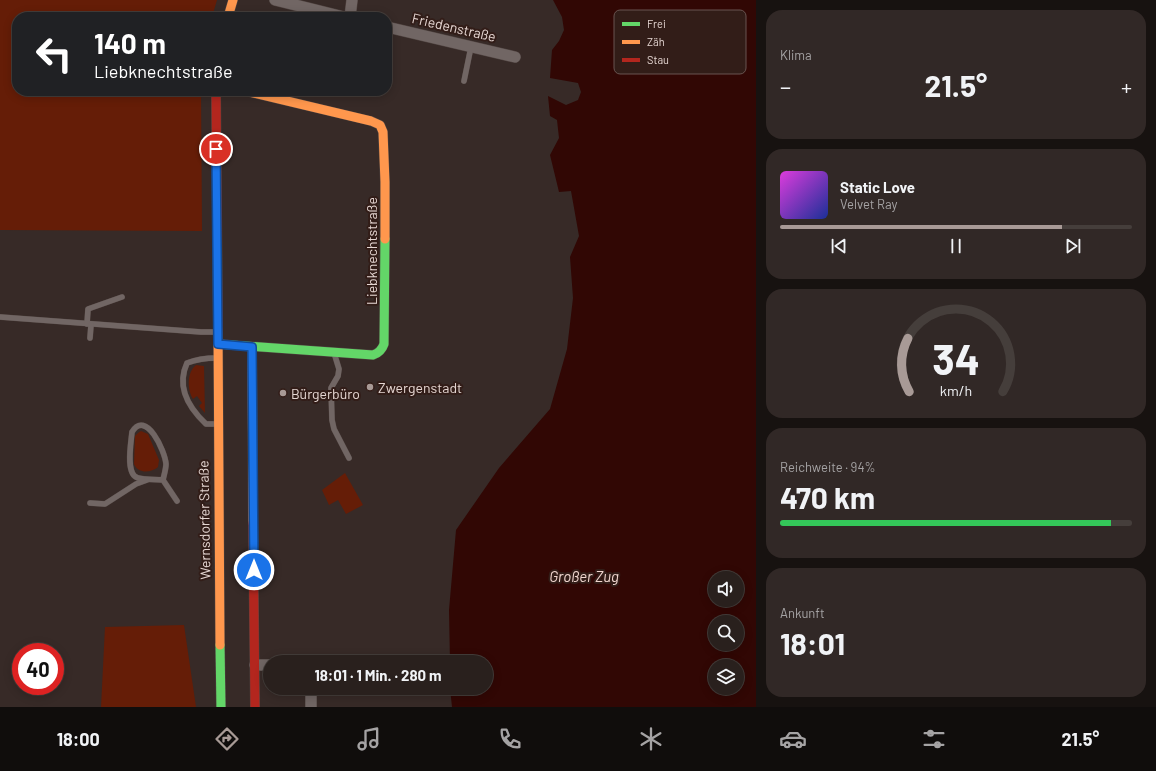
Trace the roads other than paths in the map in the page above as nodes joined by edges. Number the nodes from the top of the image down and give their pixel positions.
1 (233, 0) edge
2 (274, 0) edge
3 (352, 0) edge
4 (229, 12) edge
5 (323, 12) edge
6 (351, 12) edge
7 (392, 28) edge
8 (471, 47) junction
9 (515, 57) dead end
10 (464, 81) dead end
11 (216, 96) edge
12 (266, 96) edge
13 (122, 297) dead end
14 (0, 317) edge
15 (89, 324) junction
16 (218, 332) junction
17 (90, 338) dead end
18 (218, 344) junction
19 (252, 347) junction
20 (334, 353) junction
21 (217, 358) junction
22 (218, 424) junction
23 (349, 458) dead end
24 (148, 479) junction
25 (163, 480) junction
26 (177, 501) dead end
27 (90, 503) dead end
28 (254, 665) junction
29 (263, 665) edge
30 (311, 695) edge
31 (221, 707) edge
32 (255, 707) edge
33 (311, 707) edge

1 - 4 street
2 - 5 street
3 - 6 street
7 - 8 street, Friedenstraße
8 - 9 street, Friedenstraße
8 - 10 lane
11 - 16 street, Wernsdorfer Straße
12 - 20 street, Liebknechtstraße
13 - 15 lane
14 - 15 lane
15 - 16 lane
15 - 17 lane
16 - 18 street, Wernsdorfer Straße
18 - 19 street, Liebknechtstraße
18 - 21 street, Wernsdorfer Straße
19 - 20 street, Liebknechtstraße
19 - 28 street
20 - 23 lane
21 - 22 street, Wernsdorfer Straße
21 - 22 lane
22 - 31 street, Wernsdorfer Straße
24 - 25 lane
24 - 25 lane
24 - 27 lane
25 - 26 lane
28 - 29 street
28 - 32 street
30 - 33 street

